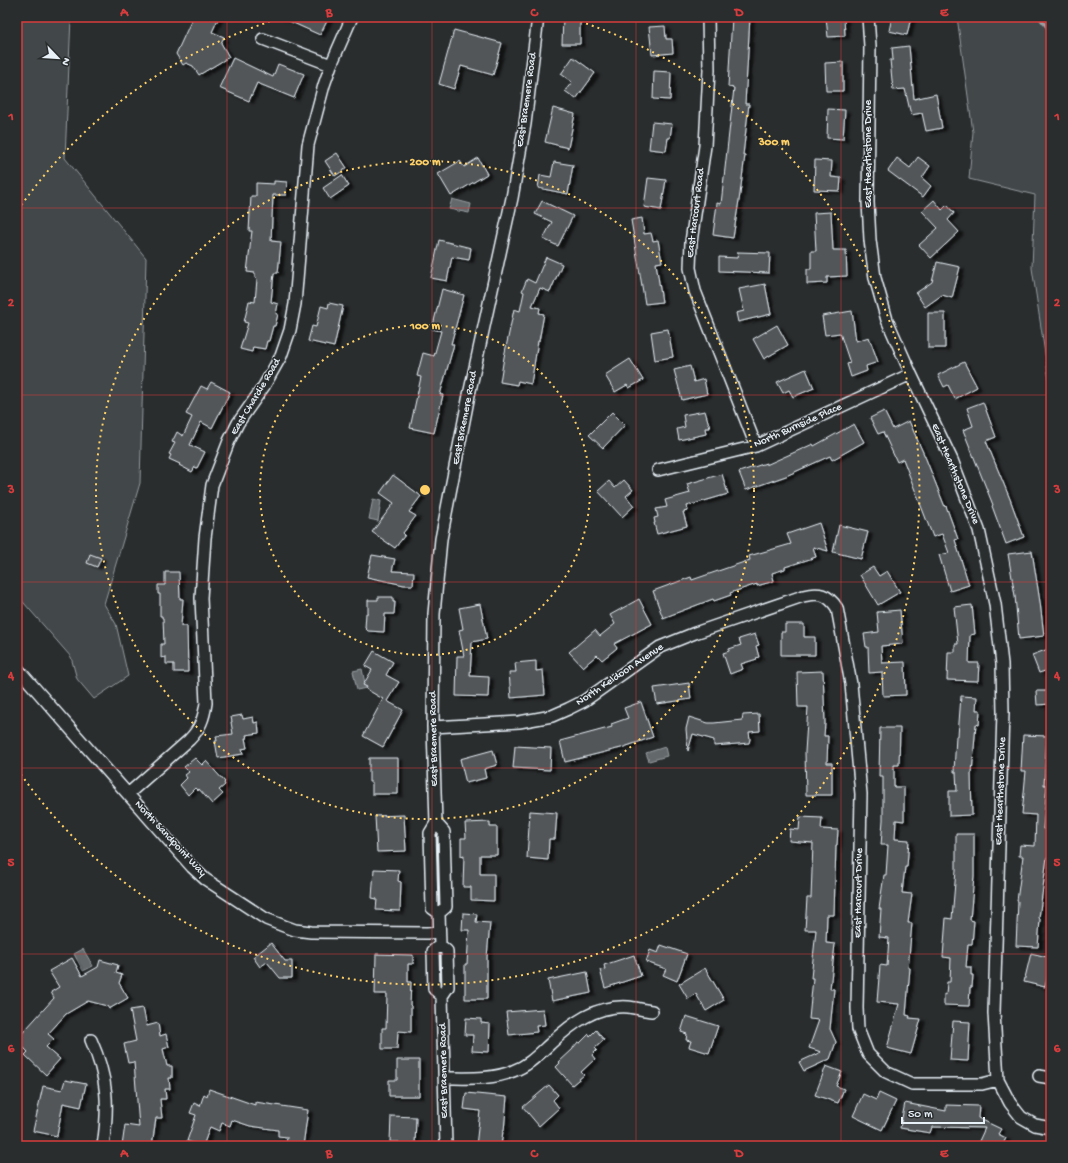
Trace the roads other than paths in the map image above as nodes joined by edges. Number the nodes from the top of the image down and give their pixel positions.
1 (352, 17) edge
2 (538, 17) edge
3 (708, 17) edge
4 (868, 17) edge
5 (263, 39) dead end
6 (331, 65) junction
7 (911, 374) junction
8 (756, 446) junction
9 (658, 470) dead end
10 (825, 596) joint
11 (17, 668) edge
12 (433, 727) junction
13 (128, 794) junction
14 (439, 932) junction
15 (652, 1011) dead end
16 (91, 1040) dead end
17 (1039, 1076) dead end
18 (444, 1078) junction
19 (1051, 1078) edge
20 (998, 1080) junction
21 (1051, 1128) edge
22 (103, 1146) edge
23 (446, 1146) edge

1 - 6 street, East Chardie Road
2 - 12 street, East Braemere Road
3 - 8 street, East Harcourt Road
4 - 7 street, East Hearthstone Drive
5 - 6 street
6 - 13 street, East Chardie Road
7 - 8 street, North Burnside Place
7 - 20 street, East Hearthstone Drive
8 - 9 street, North Burnside Place
10 - 12 street, North Keldoon Avenue
10 - 20 street, East Harcourt Drive
11 - 13 street, North Sandpoint Way
12 - 14 street, East Braemere Road
13 - 14 street, North Sandpoint Way
14 - 18 street, East Braemere Road
15 - 18 street
16 - 22 street
17 - 19 street
18 - 23 street, East Braemere Road
20 - 21 street, East Hearthstone Drive

